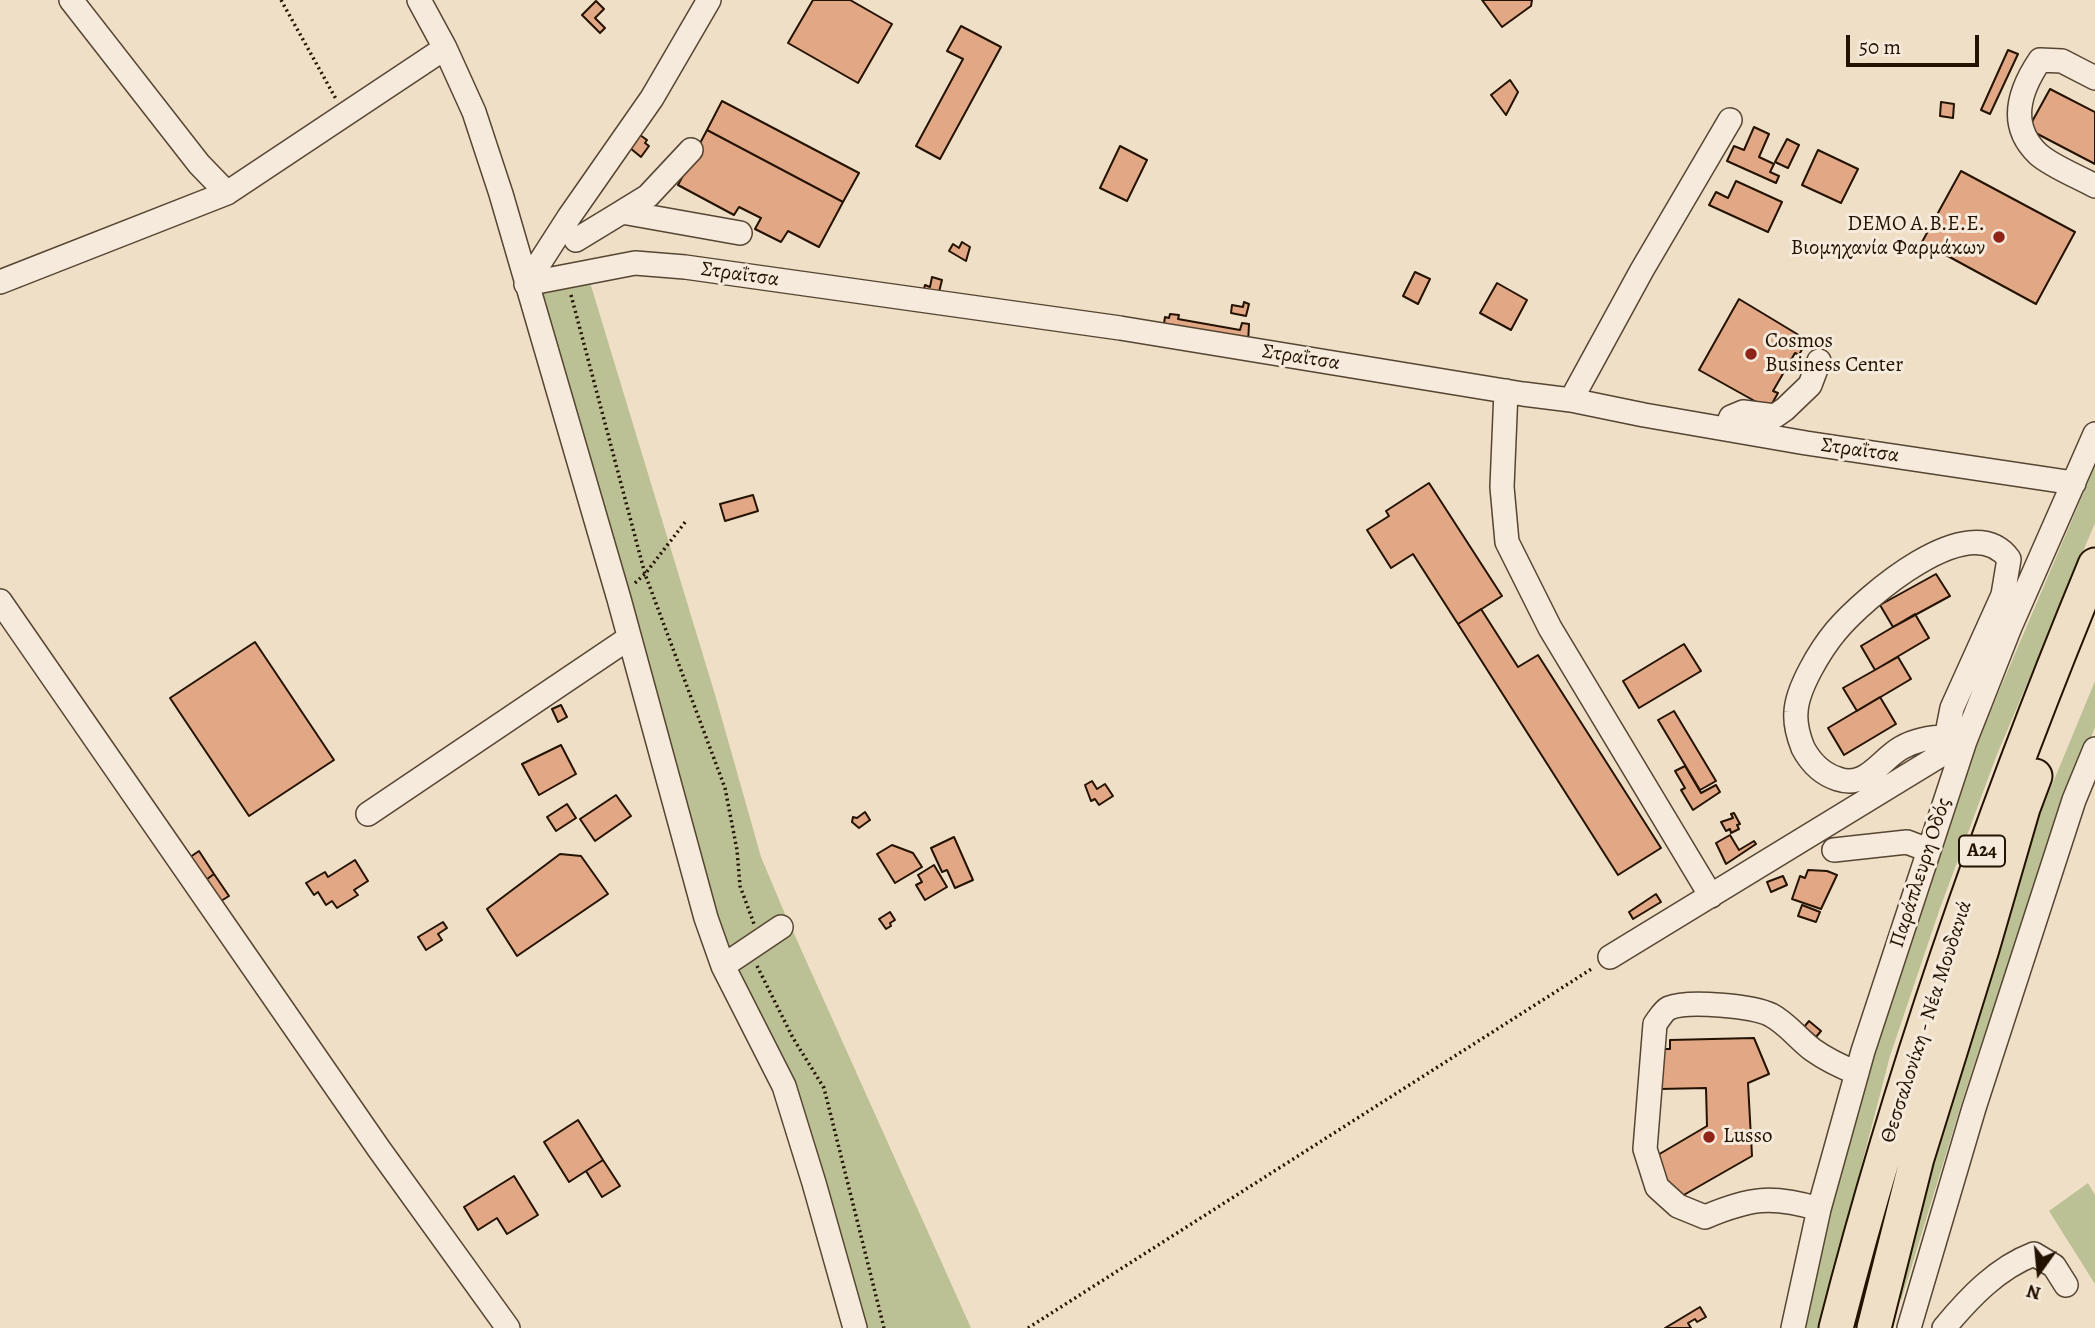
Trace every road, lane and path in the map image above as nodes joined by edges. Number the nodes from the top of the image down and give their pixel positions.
1 (71, 0) edge
2 (281, 0) edge
3 (419, 0) edge
4 (709, 0) edge
5 (445, 48) junction
6 (2095, 78) edge
7 (346, 115) junction
8 (1730, 120) dead end
9 (691, 150) dead end
10 (2095, 186) edge
11 (227, 193) junction
12 (622, 212) junction
13 (569, 217) junction
14 (740, 233) dead end
15 (576, 240) junction
16 (635, 263) junction
17 (566, 276) junction
18 (0, 282) edge
19 (526, 284) junction
20 (1819, 361) dead end
21 (1506, 391) junction
22 (1571, 400) junction
23 (1726, 429) junction
24 (2095, 434) edge
25 (2074, 483) junction
26 (686, 520) dead end
27 (2095, 565) edge
28 (645, 574) junction
29 (0, 601) edge
30 (2095, 620) edge
31 (629, 638) junction
32 (1951, 744) junction
33 (2095, 749) edge
34 (368, 814) dead end
35 (1834, 850) dead end
36 (1928, 850) junction
37 (1711, 896) junction
38 (780, 926) dead end
39 (754, 945) junction
40 (1610, 957) joint
41 (723, 966) junction
42 (1857, 1073) junction
43 (1819, 1209) junction
44 (2066, 1285) dead end
45 (508, 1328) edge
46 (855, 1328) edge
47 (884, 1328) edge
48 (1028, 1328) edge
49 (1793, 1328) edge
50 (1836, 1328) edge
51 (1874, 1328) edge
52 (1909, 1328) edge
53 (1944, 1328) edge

1 - 11 street
2 - 7 path
3 - 5 street
4 - 13 street
5 - 7 street
5 - 19 street
6 - 10 street
7 - 11 street
8 - 22 street
9 - 12 street
11 - 18 street
12 - 14 street
12 - 15 street
13 - 15 street
13 - 19 street
15 - 16 street
16 - 17 street, Στραΐτσα
16 - 21 street, Στραΐτσα
17 - 19 street, Στραΐτσα
17 - 28 path
19 - 31 street
20 - 23 street
21 - 22 street, Στραΐτσα
21 - 37 street
22 - 23 street, Στραΐτσα
23 - 25 street, Στραΐτσα
24 - 25 street, Παράπλευρη Οδός
25 - 32 street, Παράπλευρη Οδός
26 - 28 path
27 - 50 highway, Θεσσαλονίκη - Νέα Μουδανιά / Α24
28 - 39 path
29 - 45 street
30 - 51 highway, Θεσσαλονίκη - Νέα Μουδανιά / Α24
31 - 34 street
31 - 41 street
32 - 32 street
32 - 36 street, Παράπλευρη Οδός
32 - 37 street
33 - 52 street
35 - 36 street
36 - 42 street, Παράπλευρη Οδός
37 - 40 street
38 - 39 street
39 - 41 street
39 - 47 path
40 - 48 path
41 - 46 street
42 - 43 street, Παράπλευρη Οδός
42 - 43 street
43 - 49 street, Παράπλευρη Οδός
44 - 53 street

